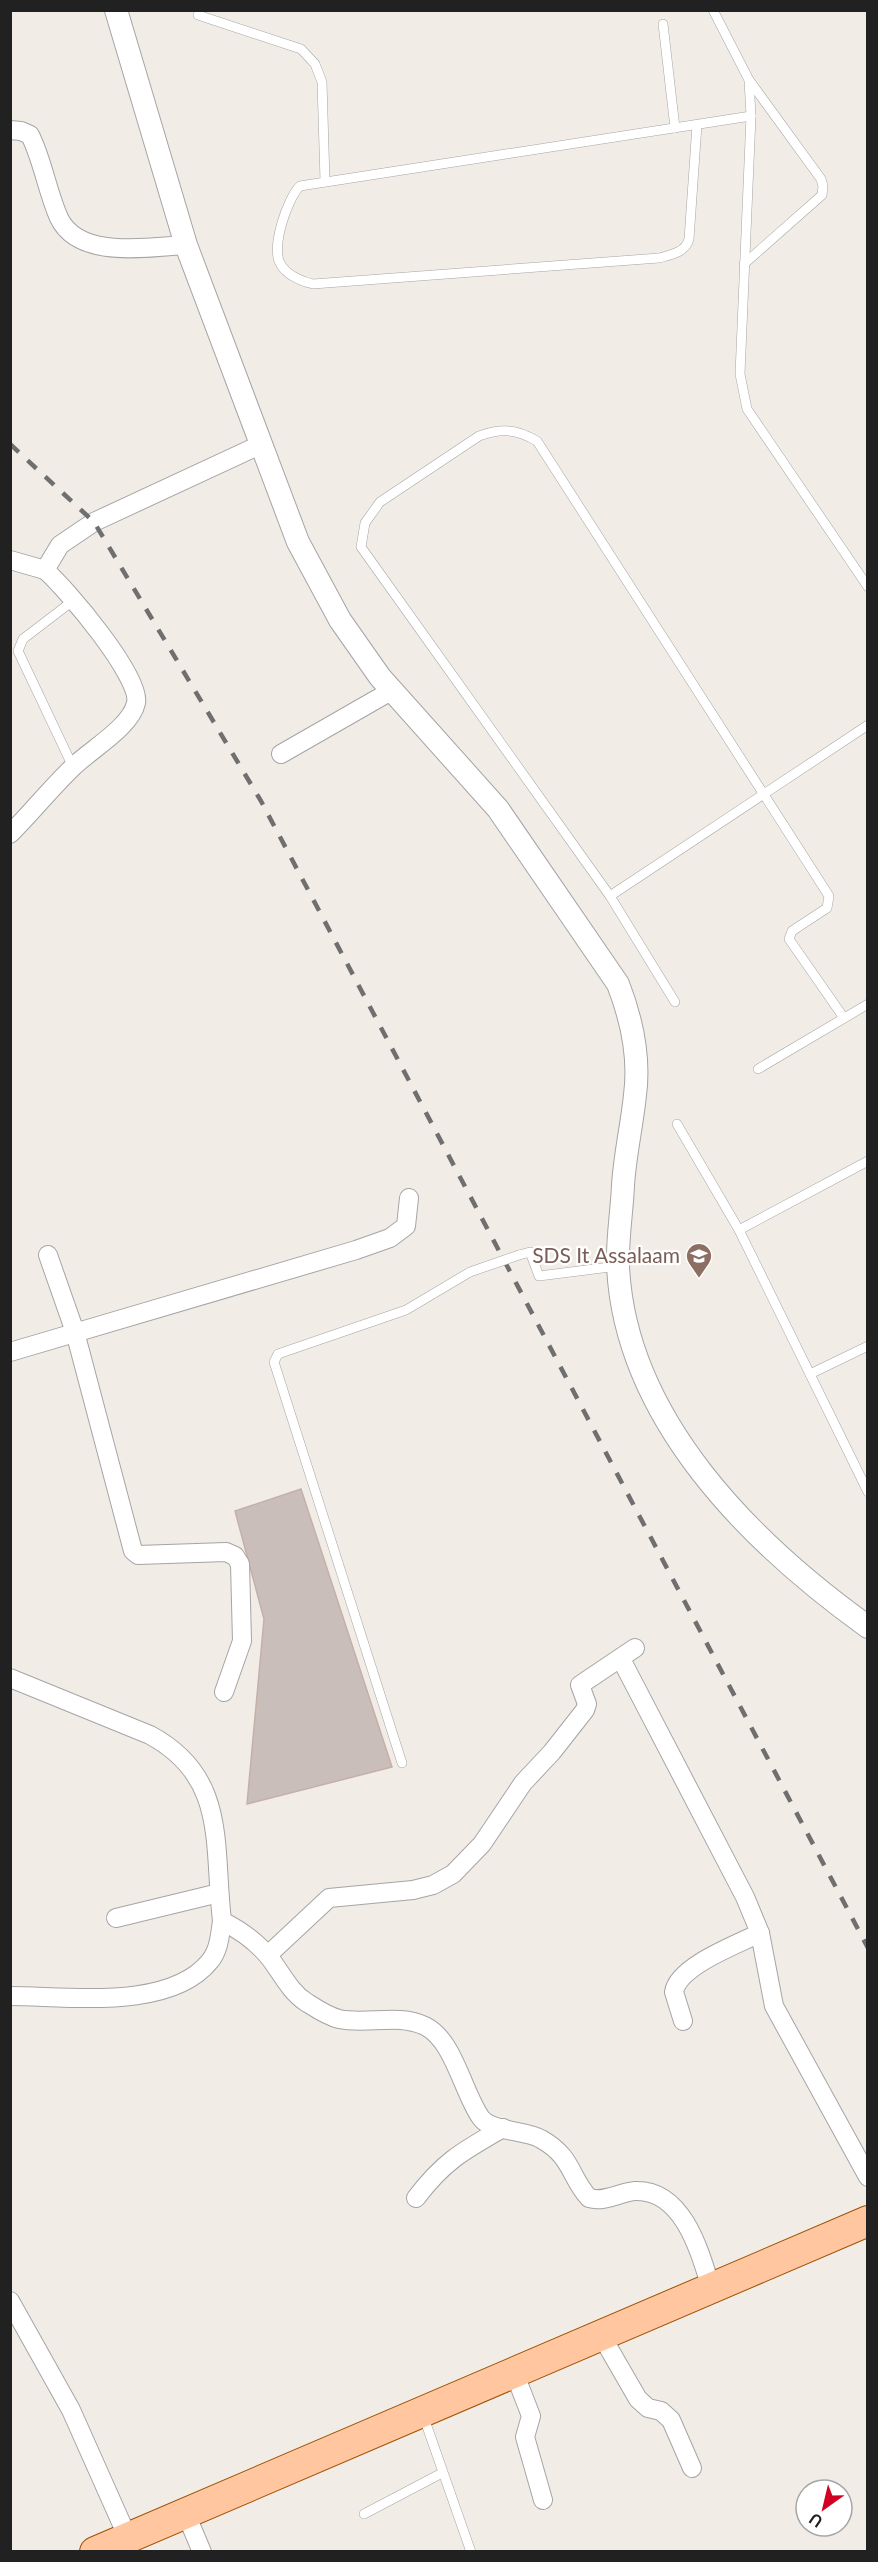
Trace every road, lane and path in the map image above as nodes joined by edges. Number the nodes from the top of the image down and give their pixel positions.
1 (116, 10) edge
2 (713, 10) edge
3 (198, 15) dead end
4 (663, 24) dead end
5 (749, 80) junction
6 (751, 116) junction
7 (697, 125) junction
8 (675, 128) junction
9 (10, 130) edge
10 (325, 181) junction
11 (186, 245) junction
12 (744, 264) junction
13 (262, 444) junction
14 (10, 560) edge
15 (45, 570) junction
16 (867, 587) edge
17 (74, 600) junction
18 (391, 691) junction
19 (867, 725) edge
20 (281, 754) dead end
21 (73, 767) junction
22 (762, 793) junction
23 (10, 834) edge
24 (610, 896) junction
25 (675, 1002) dead end
26 (867, 1004) edge
27 (844, 1018) junction
28 (758, 1069) dead end
29 (677, 1124) dead end
30 (867, 1161) edge
31 (409, 1198) dead end
32 (739, 1230) junction
33 (48, 1255) dead end
34 (618, 1266) junction
35 (75, 1332) junction
36 (867, 1346) edge
37 (10, 1352) edge
38 (810, 1374) junction
39 (867, 1466) edge
40 (857, 1470) junction
41 (867, 1492) edge
42 (867, 1627) edge
43 (635, 1648) dead end
44 (621, 1659) junction
45 (10, 1678) edge
46 (224, 1692) dead end
47 (402, 1763) dead end
48 (219, 1893) junction
49 (116, 1918) dead end
50 (222, 1921) junction
51 (760, 1933) junction
52 (268, 1955) junction
53 (10, 1996) edge
54 (683, 2021) dead end
55 (503, 2128) junction
56 (867, 2177) edge
57 (416, 2198) dead end
58 (867, 2221) edge
59 (711, 2288) junction
60 (10, 2301) edge
61 (601, 2335) junction
62 (514, 2372) junction
63 (422, 2411) junction
64 (693, 2468) dead end
65 (442, 2473) junction
66 (543, 2500) dead end
67 (186, 2514) junction
68 (364, 2514) dead end
69 (128, 2538) junction
70 (95, 2552) edge
71 (202, 2552) edge
72 (471, 2552) edge

1 - 11 street
2 - 5 lane
3 - 10 lane
4 - 8 lane
5 - 6 lane
5 - 12 lane
6 - 7 lane
6 - 12 lane
7 - 8 lane
7 - 10 lane
8 - 10 lane
9 - 11 street
11 - 13 street
12 - 16 lane
13 - 15 street
13 - 18 street
14 - 15 street
15 - 17 street
17 - 21 lane
17 - 21 street
18 - 20 street
18 - 34 street
19 - 22 lane
21 - 23 street
22 - 24 lane
22 - 24 lane
22 - 27 lane
24 - 25 lane
26 - 27 lane
27 - 28 lane
29 - 32 lane
30 - 32 lane
31 - 35 street
32 - 38 lane
33 - 35 street
34 - 42 street
34 - 47 lane, bridge
35 - 37 street
35 - 46 street
36 - 38 lane
38 - 40 lane
39 - 40 lane
40 - 41 lane
43 - 44 street
44 - 51 street
44 - 52 street
45 - 48 street
48 - 49 street
48 - 50 street
50 - 52 street
50 - 53 street
51 - 54 street
51 - 56 street
52 - 55 street
55 - 57 street
55 - 59 street
58 - 59 main road
59 - 61 main road
60 - 69 street
61 - 62 main road
61 - 64 street
62 - 63 main road
62 - 66 street
63 - 65 lane
63 - 67 main road
65 - 68 lane
65 - 72 lane
67 - 69 main road
67 - 71 street
69 - 70 main road

